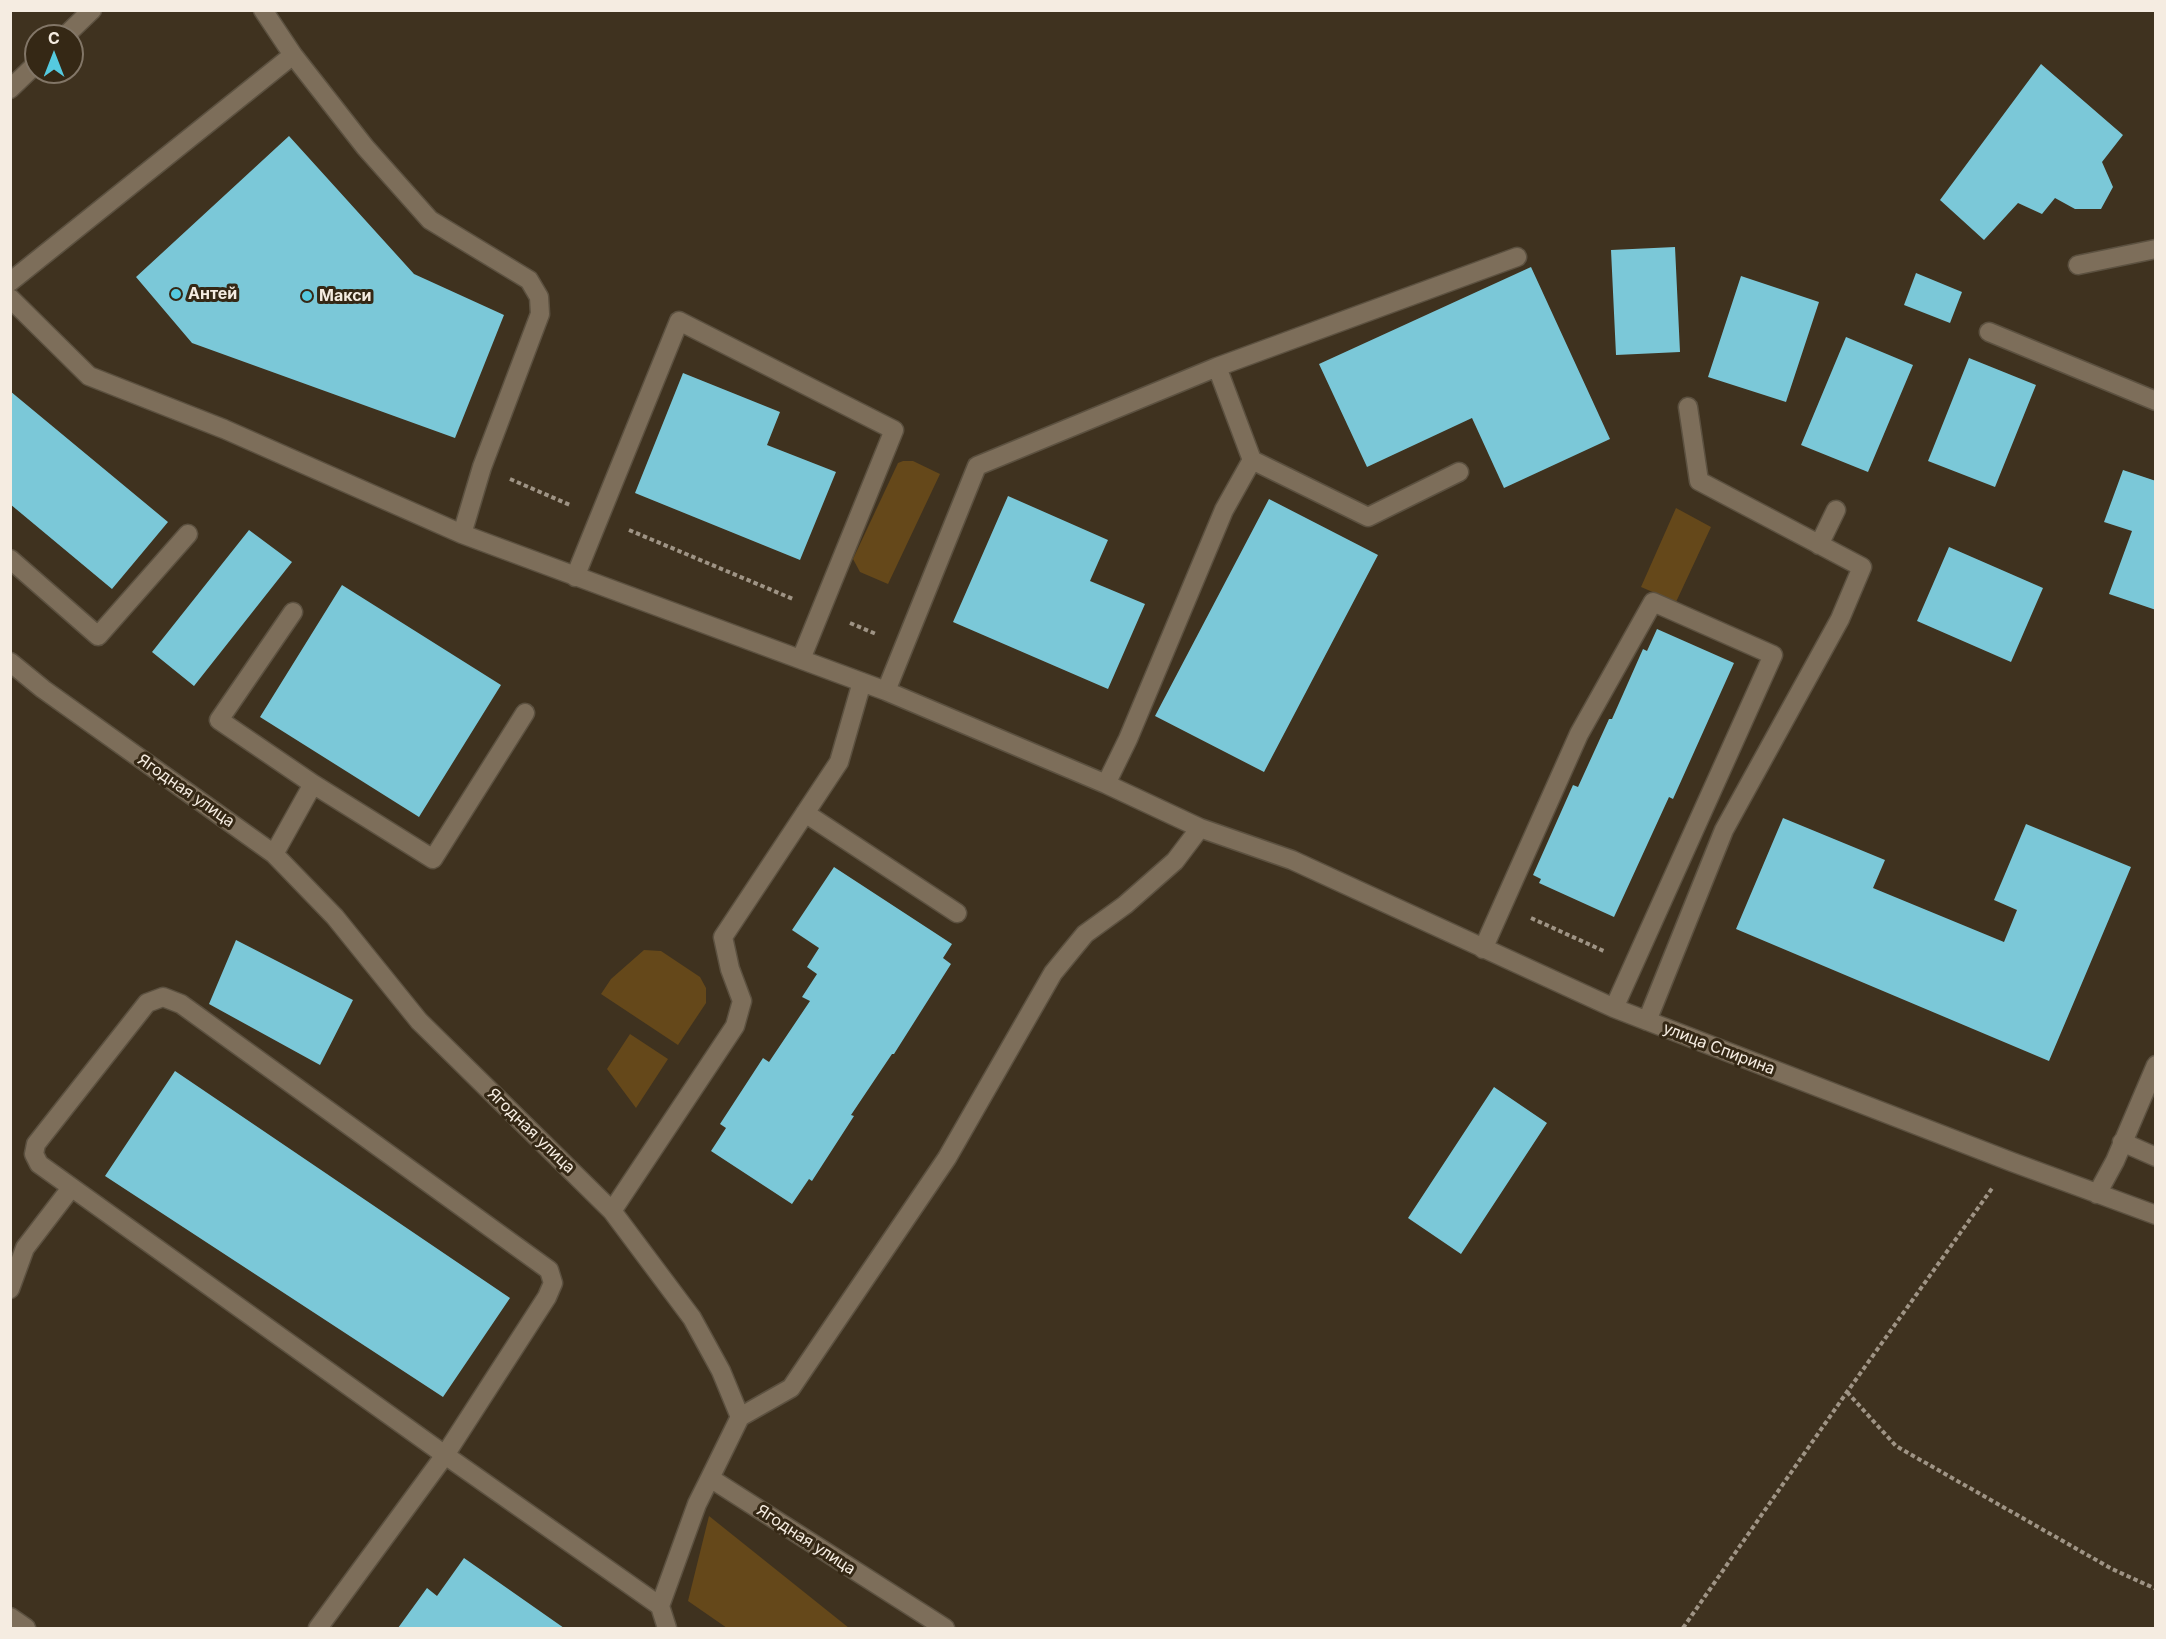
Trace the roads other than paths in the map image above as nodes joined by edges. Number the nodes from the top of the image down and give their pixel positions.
1 (92, 10) edge
2 (263, 10) edge
3 (77, 24) edge
4 (292, 55) junction
5 (24, 76) edge
6 (10, 89) edge
7 (2156, 249) edge
8 (1517, 257) dead end
9 (2078, 265) dead end
10 (10, 282) edge
11 (10, 298) edge
12 (1989, 332) dead end
13 (1217, 367) junction
14 (2156, 401) edge
15 (1689, 407) dead end
16 (1252, 460) junction
17 (1459, 472) dead end
18 (1836, 510) dead end
19 (188, 534) dead end
20 (462, 534) junction
21 (1819, 544) junction
22 (10, 559) edge
23 (575, 577) junction
24 (292, 612) dead end
25 (801, 659) junction
26 (10, 662) edge
27 (862, 682) junction
28 (886, 691) junction
29 (525, 713) dead end
30 (313, 784) junction
31 (1106, 784) junction
32 (805, 813) junction
33 (1200, 828) junction
34 (274, 854) junction
35 (957, 913) dead end
36 (1483, 949) junction
37 (1614, 1008) junction
38 (1647, 1021) junction
39 (2156, 1065) edge
40 (2122, 1142) junction
41 (2156, 1157) edge
42 (70, 1188) junction
43 (2097, 1194) junction
44 (612, 1211) junction
45 (2156, 1215) edge
46 (10, 1289) edge
47 (740, 1417) junction
48 (445, 1455) junction
49 (710, 1478) junction
50 (660, 1606) junction
51 (10, 1617) edge
52 (26, 1629) edge
53 (318, 1629) edge
54 (667, 1629) edge
55 (945, 1629) edge

1 - 3 street
2 - 4 street
4 - 10 street
4 - 20 street
5 - 6 street
7 - 9 street
8 - 13 street
11 - 20 street, улица Спирина
12 - 14 street
13 - 16 street
13 - 28 street
15 - 21 street
16 - 17 street
16 - 31 street
18 - 21 street
19 - 22 street
20 - 23 street, улица Спирина
21 - 38 street
23 - 25 street, улица Спирина
23 - 25 street
24 - 30 street
25 - 27 street, улица Спирина
26 - 34 street, Ягодная улица
27 - 28 street, улица Спирина
27 - 32 street
28 - 31 street, улица Спирина
29 - 30 street
30 - 34 street
31 - 33 street, улица Спирина
32 - 35 street
32 - 44 street
33 - 36 street, улица Спирина
33 - 47 street
34 - 44 street, Ягодная улица
36 - 37 street, улица Спирина
36 - 37 street
37 - 38 street, улица Спирина
38 - 43 street, улица Спирина
39 - 40 street
40 - 41 street
40 - 43 street
42 - 46 street
42 - 48 street
42 - 48 street
43 - 45 street, улица Спирина
44 - 47 street, Ягодная улица
47 - 49 street
48 - 50 street
48 - 53 street
49 - 50 street
49 - 55 street, Ягодная улица
50 - 54 street
51 - 52 street

